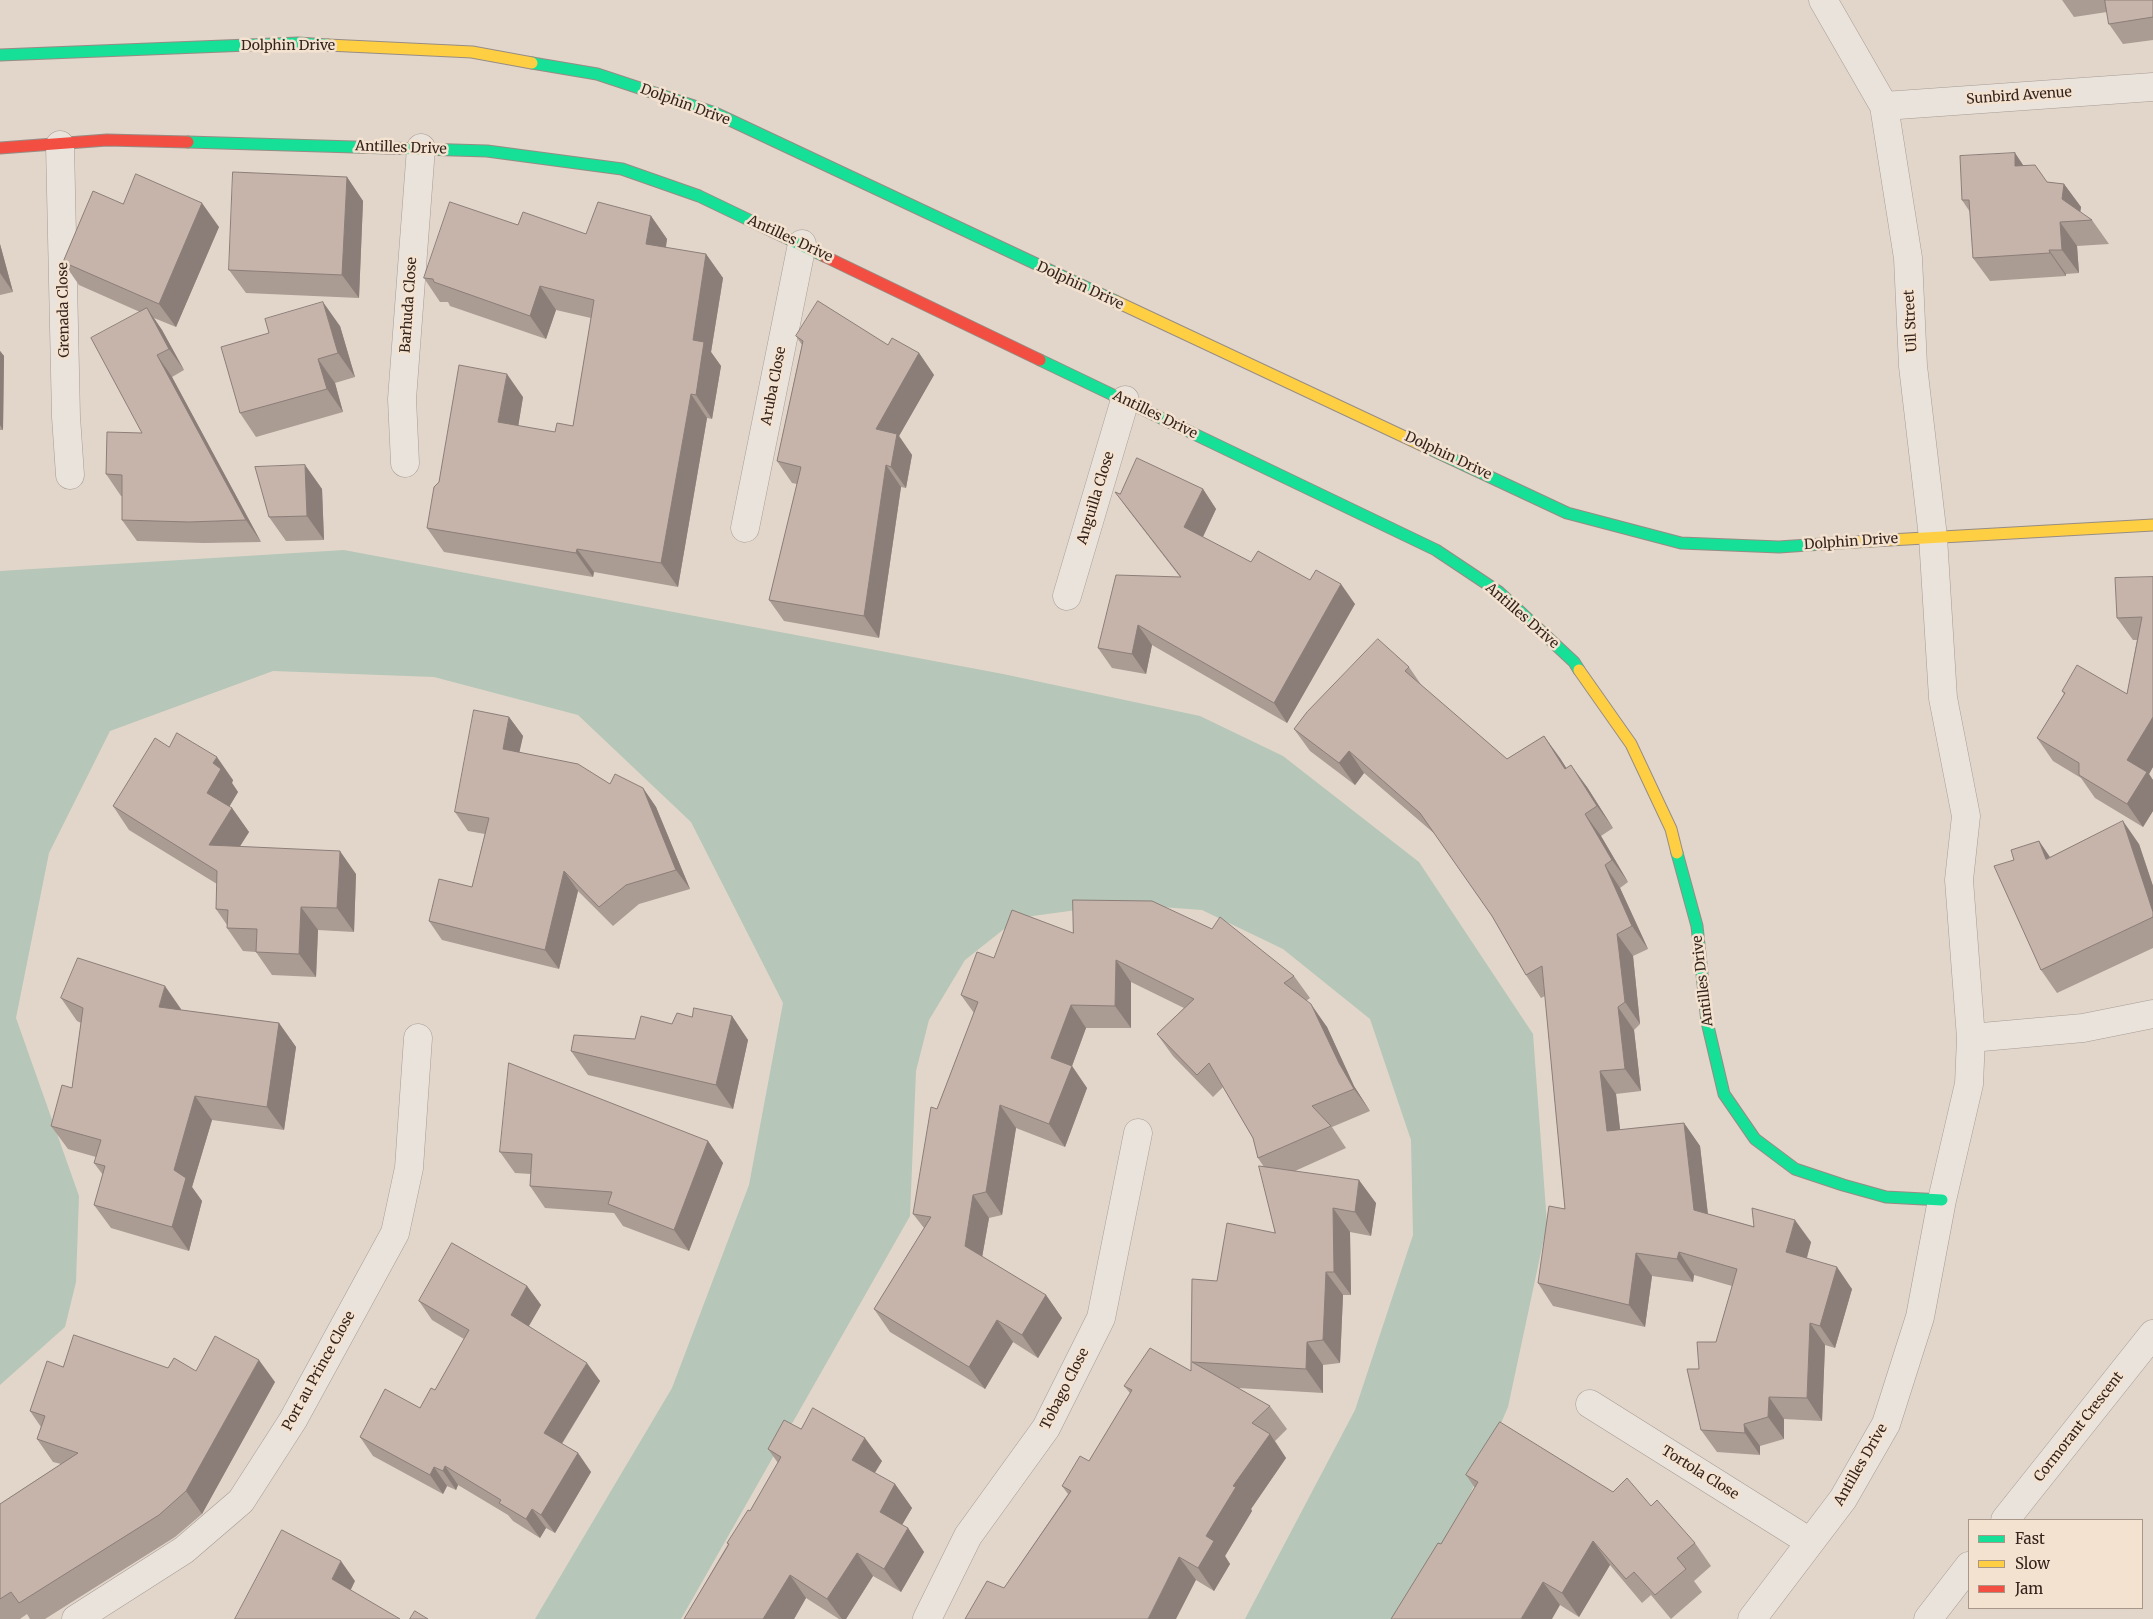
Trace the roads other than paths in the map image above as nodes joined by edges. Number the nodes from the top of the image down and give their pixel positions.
1 (1823, 0) edge
2 (0, 55) edge
3 (2153, 87) edge
4 (1884, 106) junction
5 (60, 145) junction
6 (0, 148) edge
7 (421, 148) junction
8 (802, 244) junction
9 (1126, 400) junction
10 (405, 462) dead end
11 (70, 475) dead end
12 (2153, 526) edge
13 (745, 528) dead end
14 (1933, 536) junction
15 (1067, 596) dead end
16 (1966, 816) joint
17 (2153, 1014) edge
18 (418, 1038) dead end
19 (1971, 1038) junction
20 (1138, 1133) dead end
21 (1942, 1200) junction
22 (2153, 1334) edge
23 (1590, 1404) dead end
24 (2006, 1519) edge
25 (1810, 1542) junction
26 (1968, 1567) edge
27 (76, 1619) edge
28 (926, 1619) edge
29 (1752, 1619) edge
30 (1928, 1619) edge

1 - 4 street
2 - 14 street, Dolphin Drive
3 - 4 street, Sunbird Avenue
4 - 14 street, Uil Street
5 - 6 street, Antilles Drive
5 - 7 street, Antilles Drive
5 - 11 street, Grenada Close
7 - 8 street, Antilles Drive
7 - 10 street, Barhuda Close
8 - 9 street, Antilles Drive
8 - 13 street, Aruba Close
9 - 15 street, Anguilla Close
9 - 21 street, Antilles Drive
12 - 14 street, Dolphin Drive
14 - 16 street, Uil Street
16 - 19 street, Antilles Drive
17 - 19 street
18 - 27 street, Port au Prince Close
19 - 21 street, Antilles Drive
20 - 28 street, Tobago Close
21 - 25 street, Antilles Drive
22 - 24 street, Cormorant Crescent
23 - 25 street, Tortola Close
25 - 29 street, Antilles Drive
26 - 30 street

